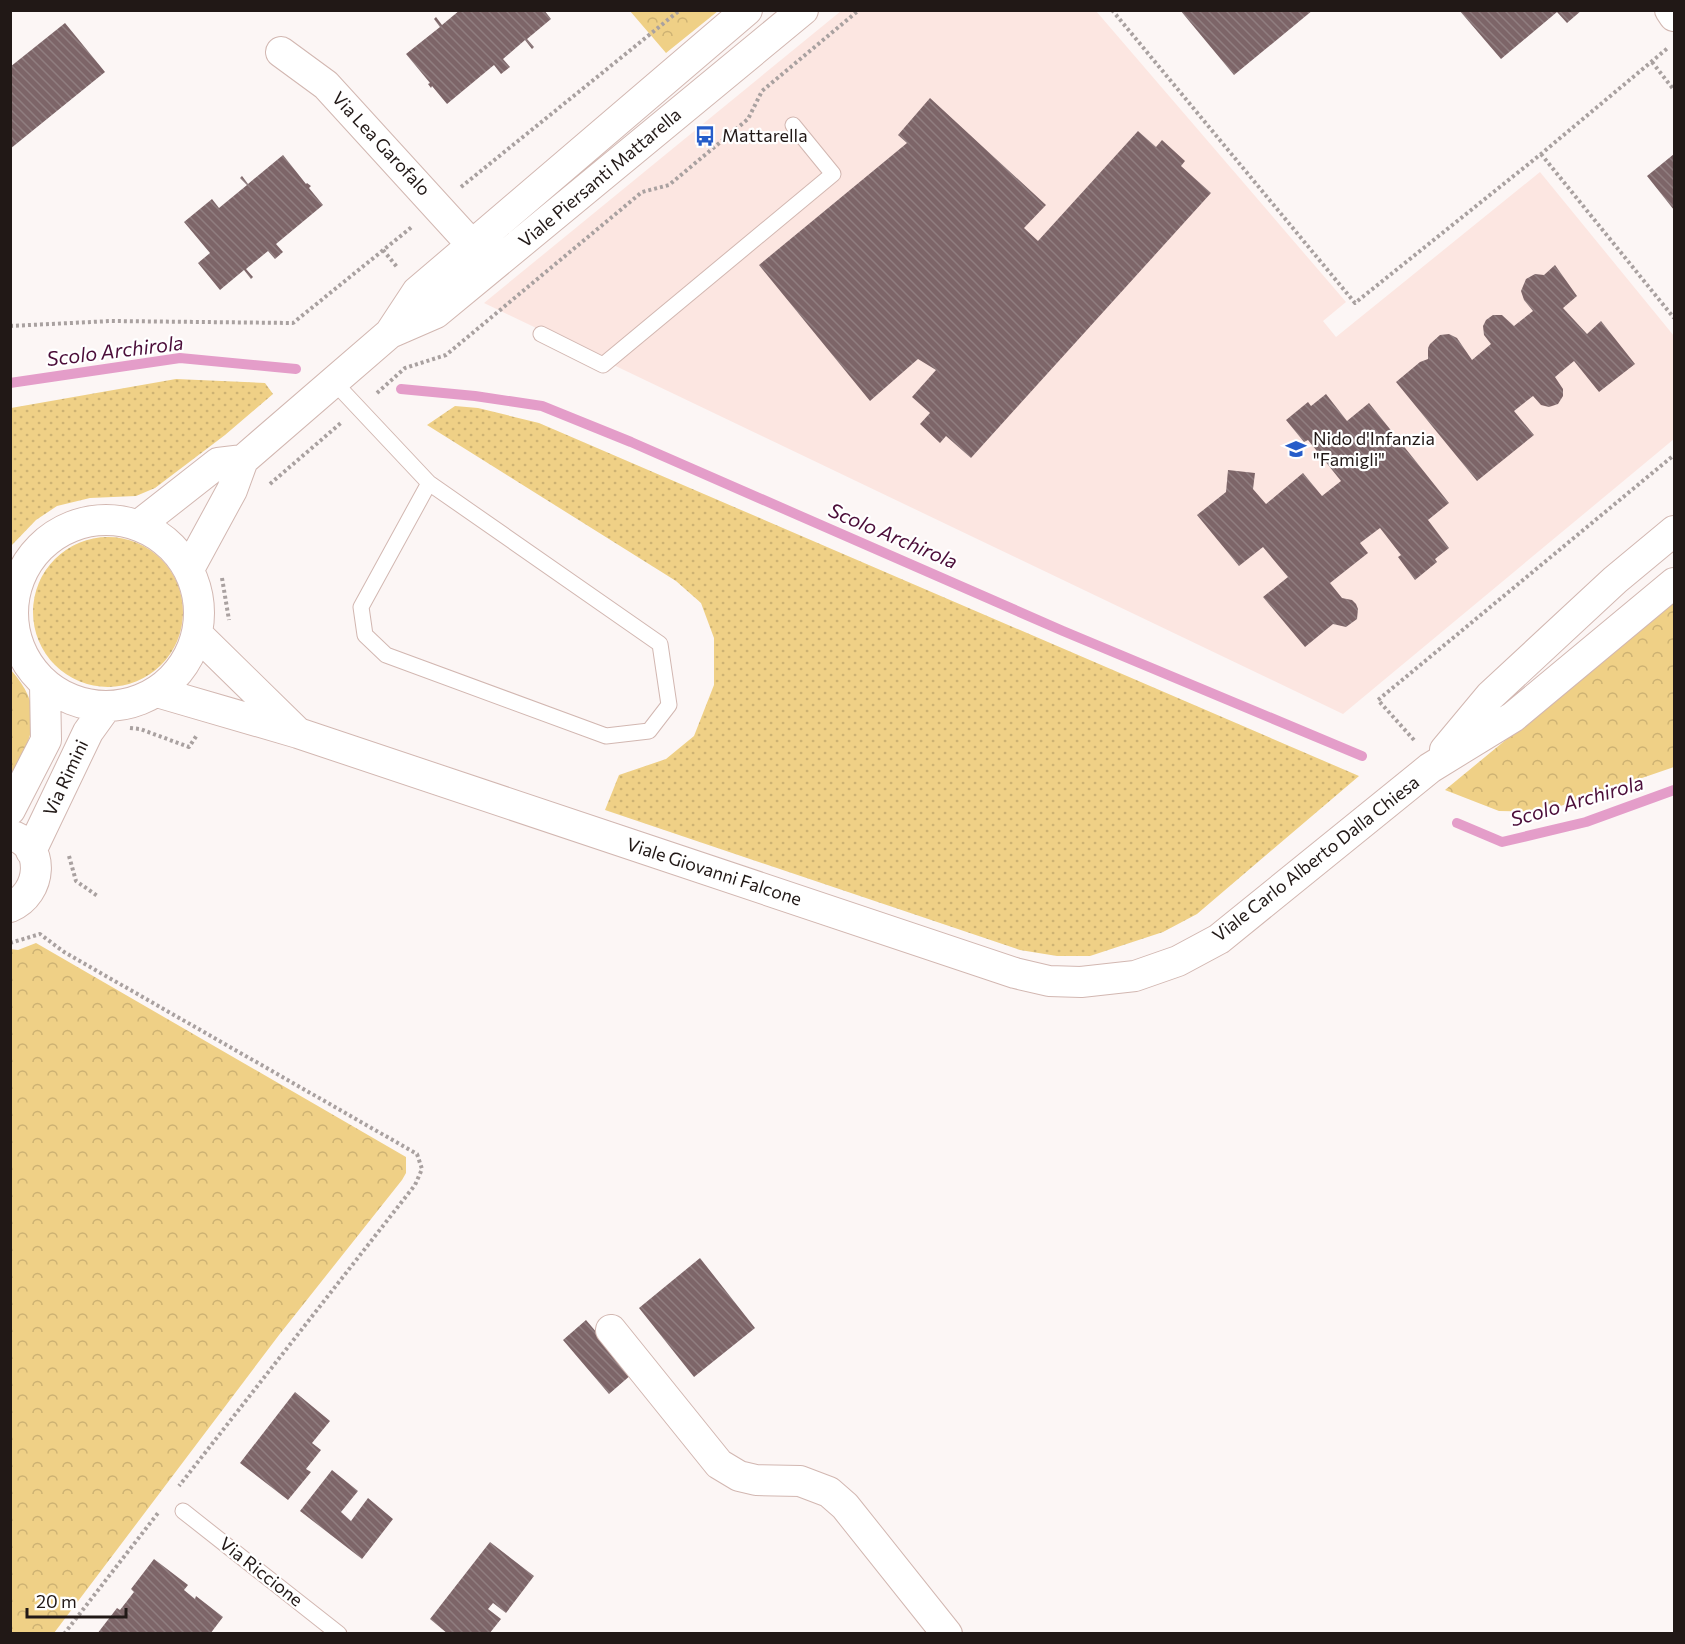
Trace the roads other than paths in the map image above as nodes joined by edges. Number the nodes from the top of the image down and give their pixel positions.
1 (747, 10) edge
2 (803, 10) edge
3 (1670, 10) edge
4 (1674, 16) edge
5 (281, 52) dead end
6 (793, 125) dead end
7 (472, 245) junction
8 (390, 333) junction
9 (541, 334) dead end
10 (333, 381) junction
11 (243, 460) junction
12 (429, 483) junction
13 (139, 525) junction
14 (1674, 531) edge
15 (189, 569) junction
16 (16, 574) edge
17 (1674, 584) edge
18 (197, 634) junction
19 (14, 643) edge
20 (45, 684) junction
21 (157, 692) junction
22 (106, 707) junction
23 (298, 734) junction
24 (1433, 765) junction
25 (10, 810) edge
26 (21, 843) edge
27 (10, 907) edge
28 (1135, 976) joint
29 (610, 1330) dead end
30 (183, 1511) dead end
31 (339, 1634) edge
32 (948, 1634) edge

1 - 7 street, Viale Piersanti Mattarella
2 - 8 street, Viale Piersanti Mattarella
3 - 4 street
5 - 7 street, Via Lea Garofalo
6 - 9 lane
7 - 8 street, Viale Piersanti Mattarella
8 - 10 street, Viale Piersanti Mattarella
10 - 11 street, Viale Piersanti Mattarella
10 - 12 lane
11 - 13 street, Viale Piersanti Mattarella
11 - 15 street, Viale Piersanti Mattarella
12 - 12 lane
13 - 15 street
13 - 16 street
14 - 24 street, Viale Carlo Alberto Dalla Chiesa
15 - 18 street
16 - 19 street
17 - 24 street, Viale Carlo Alberto Dalla Chiesa
18 - 21 street
18 - 23 street, Viale Giovanni Falcone
19 - 20 street
20 - 22 street
20 - 25 street, Via Rimini
21 - 22 street
21 - 23 street, Viale Giovanni Falcone
22 - 26 street, Via Rimini
23 - 28 street, Viale Giovanni Falcone
24 - 28 street, Viale Carlo Alberto Dalla Chiesa
26 - 27 street, Via Rimini
29 - 32 street
30 - 31 lane, Via Riccione

